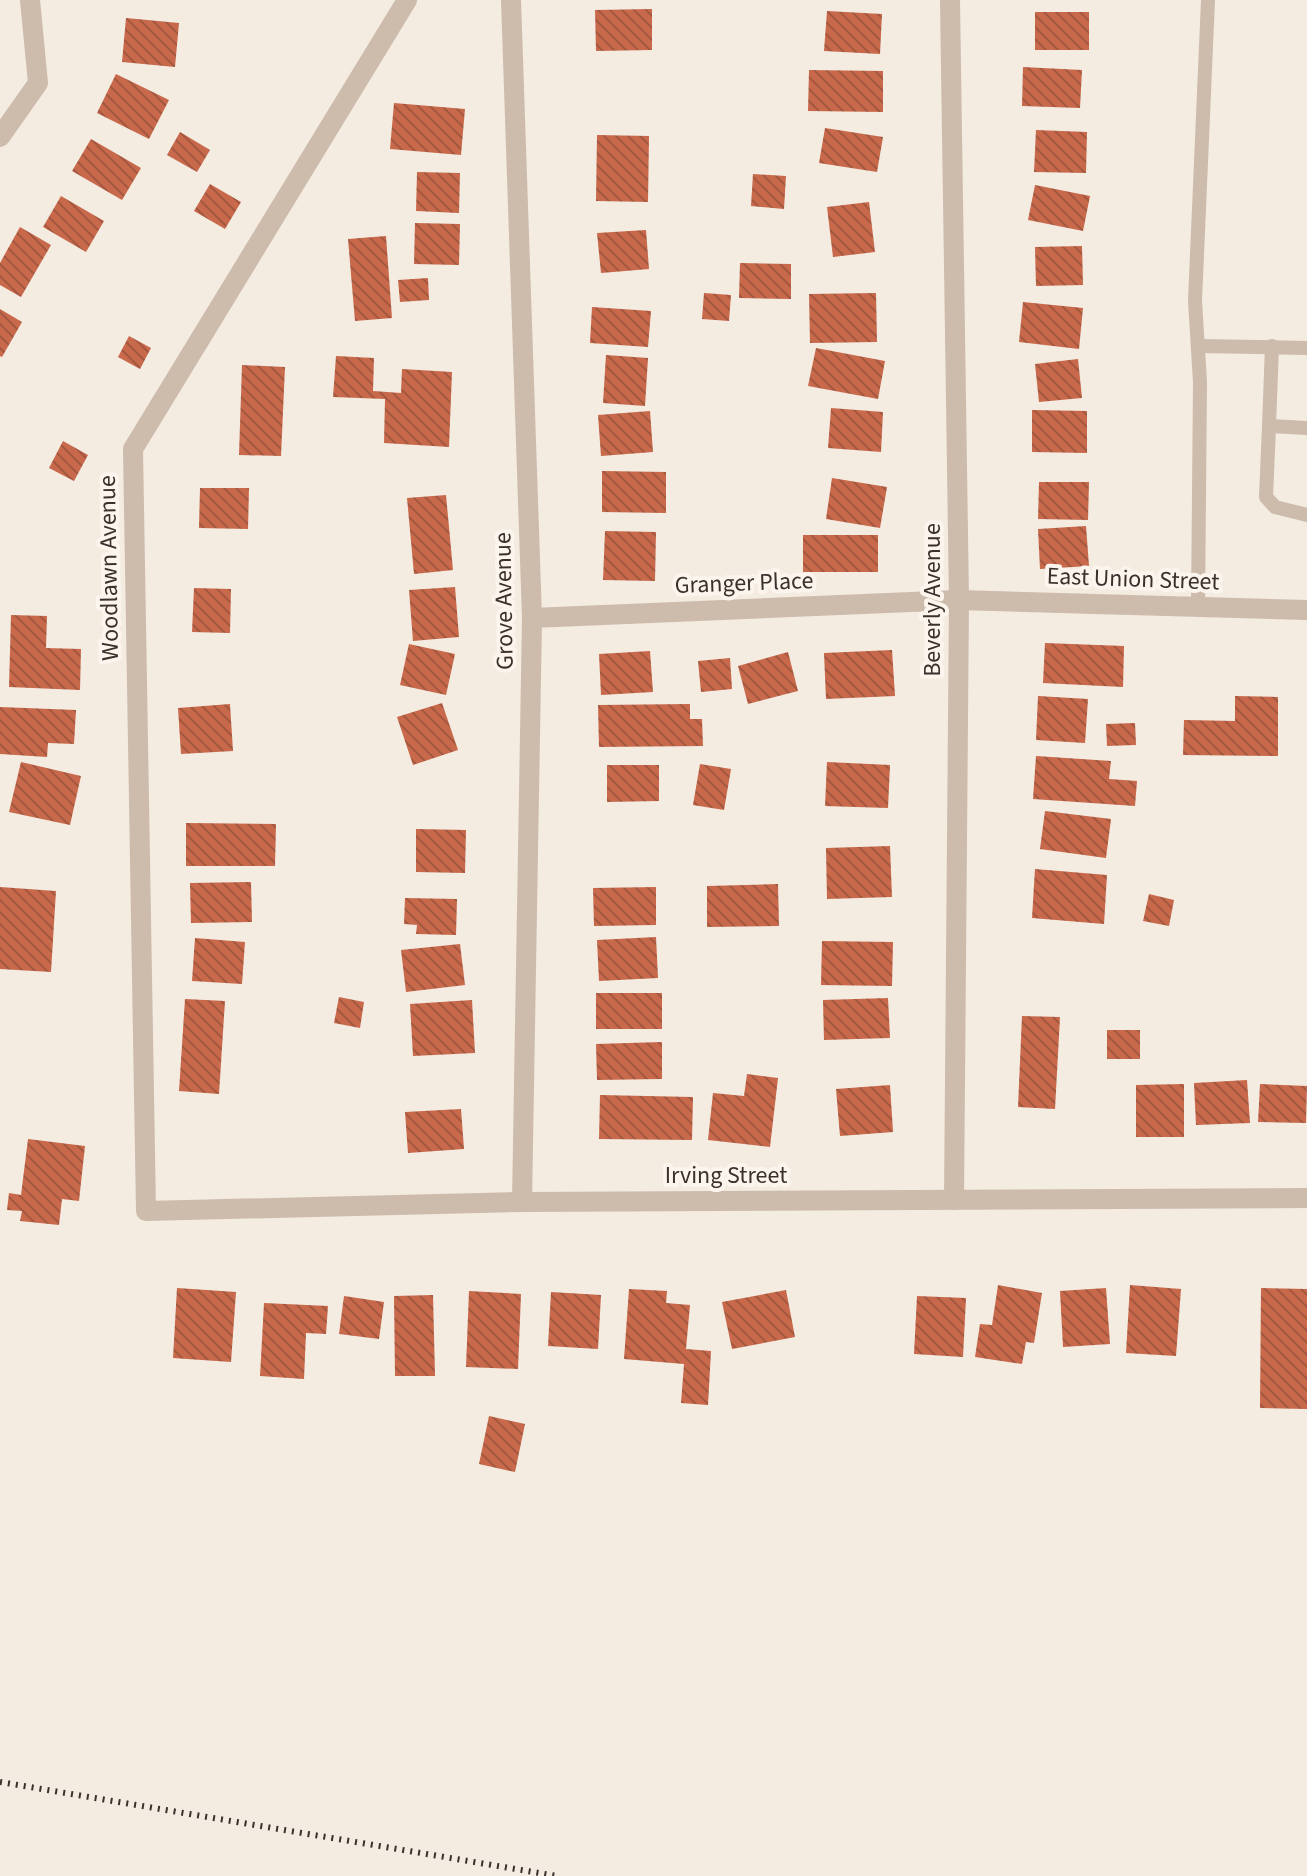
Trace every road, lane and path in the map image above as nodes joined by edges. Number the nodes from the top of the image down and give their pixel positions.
1 (30, 0) edge
2 (407, 0) edge
3 (511, 0) edge
4 (950, 0) edge
5 (1208, 0) edge
6 (0, 137) edge
7 (1198, 346) junction
8 (1272, 346) junction
9 (1307, 348) edge
10 (1269, 426) junction
11 (1307, 428) edge
12 (1307, 515) edge
13 (959, 600) junction
14 (1198, 607) junction
15 (1307, 610) edge
16 (532, 618) junction
17 (1307, 1198) edge
18 (954, 1200) junction
19 (522, 1202) junction
20 (146, 1211) joint

1 - 6 street
2 - 20 street, Woodlawn Avenue
3 - 16 street, Grove Avenue
4 - 13 street, Beverly Avenue
5 - 7 lane
7 - 8 lane
7 - 14 lane
8 - 9 lane
8 - 10 lane
10 - 11 lane
10 - 12 lane
13 - 14 street, East Union Street
13 - 16 street, Granger Place
13 - 18 street, Beverly Avenue
14 - 15 street, East Union Street
16 - 19 street, Grove Avenue
17 - 18 street, Irving Street
18 - 19 street, Irving Street
19 - 20 street, Irving Street

